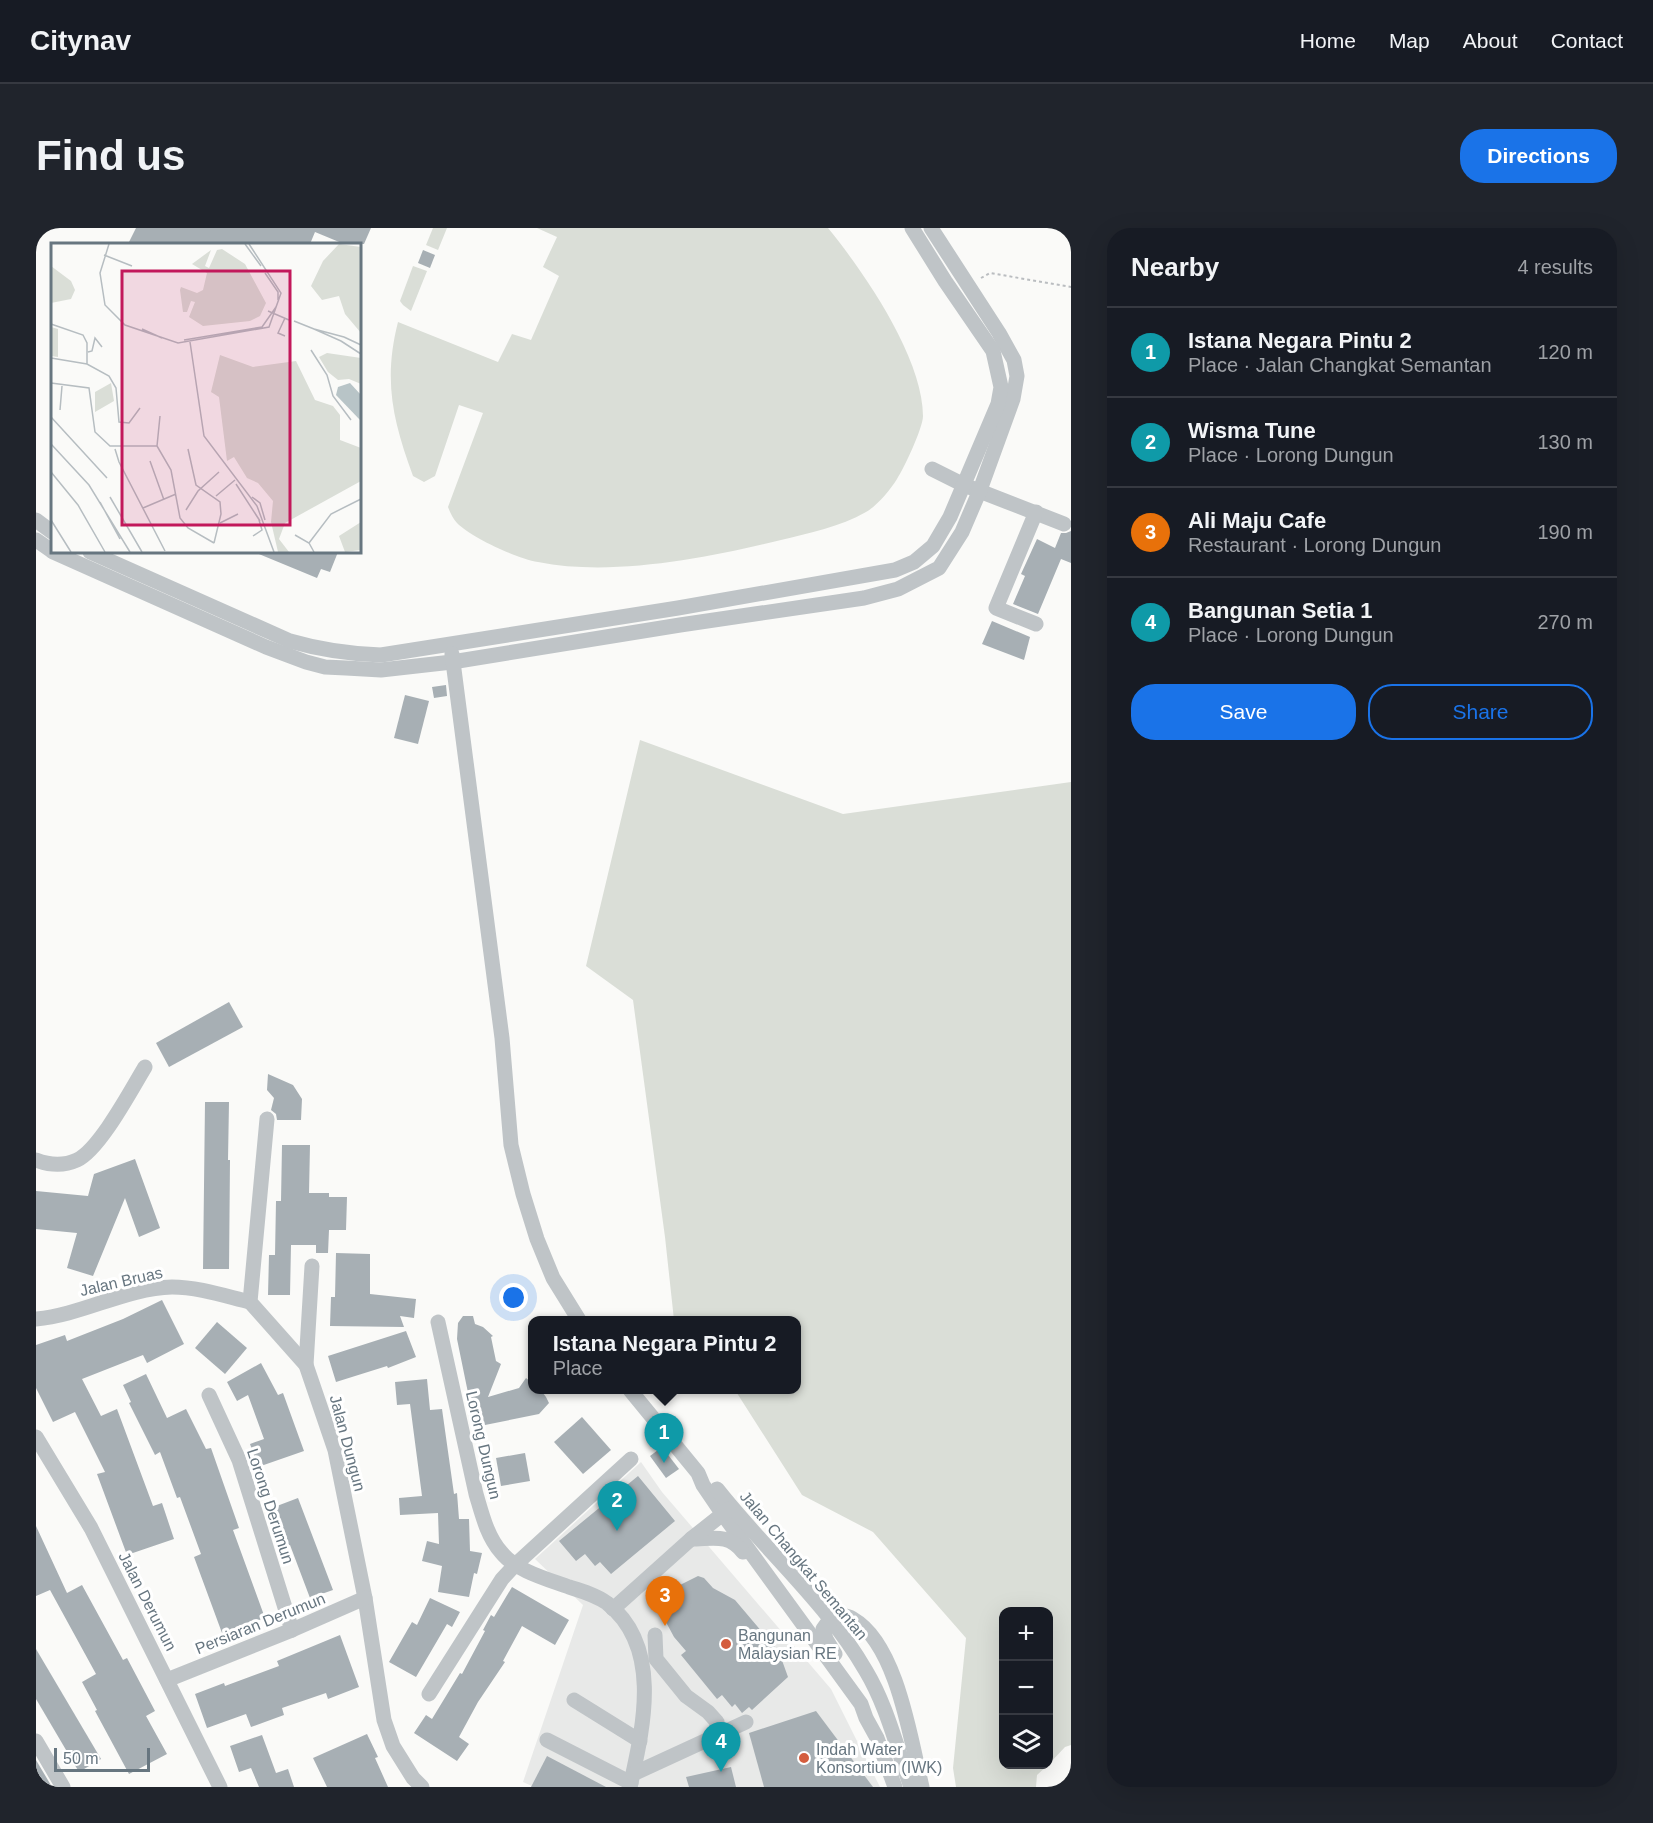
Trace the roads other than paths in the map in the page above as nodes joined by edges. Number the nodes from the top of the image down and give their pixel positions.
1 (912, 228) edge
2 (931, 228) edge
3 (932, 470) dead end
4 (964, 485) junction
5 (980, 490) junction
6 (1036, 512) junction
7 (36, 520) edge
8 (1064, 524) dead end
9 (51, 531) edge
10 (36, 540) edge
11 (51, 551) edge
12 (57, 554) edge
13 (94, 554) edge
14 (1036, 624) dead end
15 (451, 646) junction
16 (453, 662) junction
17 (145, 1067) dead end
18 (267, 1119) dead end
19 (36, 1160) edge
20 (312, 1266) dead end
21 (250, 1302) junction
22 (577, 1316) edge
23 (36, 1318) edge
24 (438, 1323) dead end
25 (306, 1365) junction
26 (634, 1394) edge
27 (209, 1395) dead end
28 (36, 1437) edge
29 (631, 1459) dead end
30 (727, 1510) junction
31 (691, 1539) junction
32 (515, 1565) junction
33 (776, 1588) junction
34 (365, 1598) junction
35 (613, 1609) junction
36 (830, 1619) junction
37 (292, 1630) junction
38 (655, 1635) dead end
39 (654, 1659) junction
40 (167, 1680) junction
41 (429, 1694) dead end
42 (574, 1700) dead end
43 (863, 1711) junction
44 (717, 1722) dead end
45 (746, 1722) dead end
46 (547, 1740) dead end
47 (36, 1741) edge
48 (640, 1741) junction
49 (632, 1781) edge
50 (63, 1787) edge
51 (220, 1787) edge
52 (422, 1787) edge
53 (888, 1787) edge
54 (895, 1787) edge
55 (911, 1787) edge
56 (922, 1787) edge

1 - 4 street
2 - 5 street
3 - 4 street
4 - 5 street
4 - 15 street
5 - 6 street
5 - 16 street
6 - 8 street
6 - 14 street
7 - 9 street
10 - 11 street
12 - 16 street
13 - 15 street
15 - 16 street
16 - 22 street
17 - 19 street
18 - 21 street
20 - 25 street
21 - 23 street, Jalan Bruas
21 - 25 street, Jalan Dungun
24 - 32 street, Lorong Dungun
25 - 34 street, Jalan Dungun
26 - 30 street, Jalan Changkat Semantan
27 - 37 street, Lorong Derumun
28 - 40 street, Jalan Derumun
29 - 32 street
30 - 31 street
30 - 33 street, Jalan Changkat Semantan
30 - 36 street, Jalan Changkat Semantan
31 - 33 street, Jalan Changkat Semantan
31 - 35 street
32 - 35 street, Lorong Dungun
32 - 41 street
33 - 43 street, Jalan Changkat Semantan
34 - 37 street, Persiaran Derumun
34 - 52 street, Jalan Dungun
35 - 39 street, Lorong Dungun
36 - 43 street
36 - 55 street, Jalan Changkat Semantan
36 - 56 street
37 - 40 street, Persiaran Derumun
38 - 39 street
39 - 44 street
39 - 48 street, Lorong Dungun
40 - 51 street, Jalan Derumun
42 - 48 street
43 - 53 street
43 - 54 street, Jalan Changkat Semantan
45 - 49 street
46 - 49 street
47 - 50 street
48 - 49 street, Lorong Dungun

